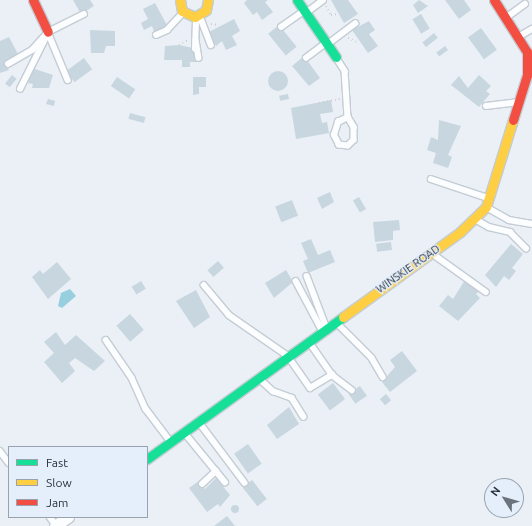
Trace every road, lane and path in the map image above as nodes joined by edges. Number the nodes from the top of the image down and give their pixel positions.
1 (180, 0) edge
2 (208, 0) edge
3 (297, 0) edge
4 (323, 0) edge
5 (494, 0) edge
6 (35, 1) edge
7 (525, 4) dead end
8 (305, 12) junction
9 (183, 13) junction
10 (84, 14) dead end
11 (338, 14) dead end
12 (198, 16) junction
13 (506, 17) junction
14 (355, 24) dead end
15 (281, 27) dead end
16 (532, 29) edge
17 (48, 32) junction
18 (156, 35) dead end
19 (520, 36) junction
20 (195, 40) junction
21 (327, 44) junction
22 (211, 45) dead end
23 (195, 49) dead end
24 (336, 57) joint
25 (199, 58) dead end
26 (306, 58) dead end
27 (8, 64) dead end
28 (529, 70) edge
29 (68, 80) dead end
30 (20, 89) dead end
31 (348, 98) junction
32 (319, 102) dead end
33 (519, 102) junction
34 (486, 106) dead end
35 (348, 117) junction
36 (431, 179) dead end
37 (487, 202) junction
38 (475, 219) junction
39 (532, 224) edge
40 (526, 248) dead end
41 (431, 252) junction
42 (308, 276) dead end
43 (296, 281) dead end
44 (204, 285) dead end
45 (486, 292) dead end
46 (335, 321) junction
47 (325, 328) junction
48 (106, 340) dead end
49 (308, 341) junction
50 (288, 356) junction
51 (332, 375) junction
52 (258, 377) junction
53 (383, 377) dead end
54 (352, 390) dead end
55 (304, 417) dead end
56 (199, 422) junction
57 (184, 432) junction
58 (171, 442) junction
59 (0, 451) edge
60 (148, 459) edge
61 (8, 462) edge
62 (216, 471) junction
63 (225, 482) dead end
64 (244, 483) dead end
65 (202, 484) dead end
66 (66, 518) edge
67 (54, 523) edge

1 - 9 street
2 - 12 street
3 - 8 street
4 - 8 lane
4 - 11 path
5 - 13 street, WINSKIE ROAD
6 - 17 street
7 - 13 lane
8 - 15 lane
8 - 21 street
9 - 12 street
9 - 18 lane
10 - 17 lane
12 - 20 lane
12 - 22 lane
13 - 19 street, WINSKIE ROAD
14 - 21 lane
16 - 19 lane
17 - 27 lane
17 - 29 lane
17 - 30 lane
19 - 28 street, WINSKIE ROAD
20 - 23 lane
20 - 25 lane
21 - 24 street
21 - 26 lane
24 - 31 lane
28 - 33 street, WINSKIE ROAD
31 - 32 path
31 - 35 lane
33 - 34 lane
33 - 37 street, WINSKIE ROAD
35 - 35 lane
36 - 37 lane
37 - 38 street, WINSKIE ROAD
37 - 39 lane
38 - 40 lane
38 - 41 street, WINSKIE ROAD
41 - 45 lane
41 - 46 street, WINSKIE ROAD
42 - 47 lane
43 - 47 lane
44 - 50 lane
46 - 47 street, WINSKIE ROAD
46 - 53 lane
47 - 49 street, WINSKIE ROAD
48 - 58 lane
49 - 50 street, WINSKIE ROAD
49 - 51 lane
50 - 51 lane
50 - 52 street, WINSKIE ROAD
51 - 54 lane
52 - 55 lane
52 - 56 street, WINSKIE ROAD
56 - 57 street, WINSKIE ROAD
56 - 64 lane
57 - 58 street, WINSKIE ROAD
57 - 62 lane
58 - 60 street, WINSKIE ROAD
59 - 61 lane
62 - 63 lane
62 - 65 lane
66 - 67 street

